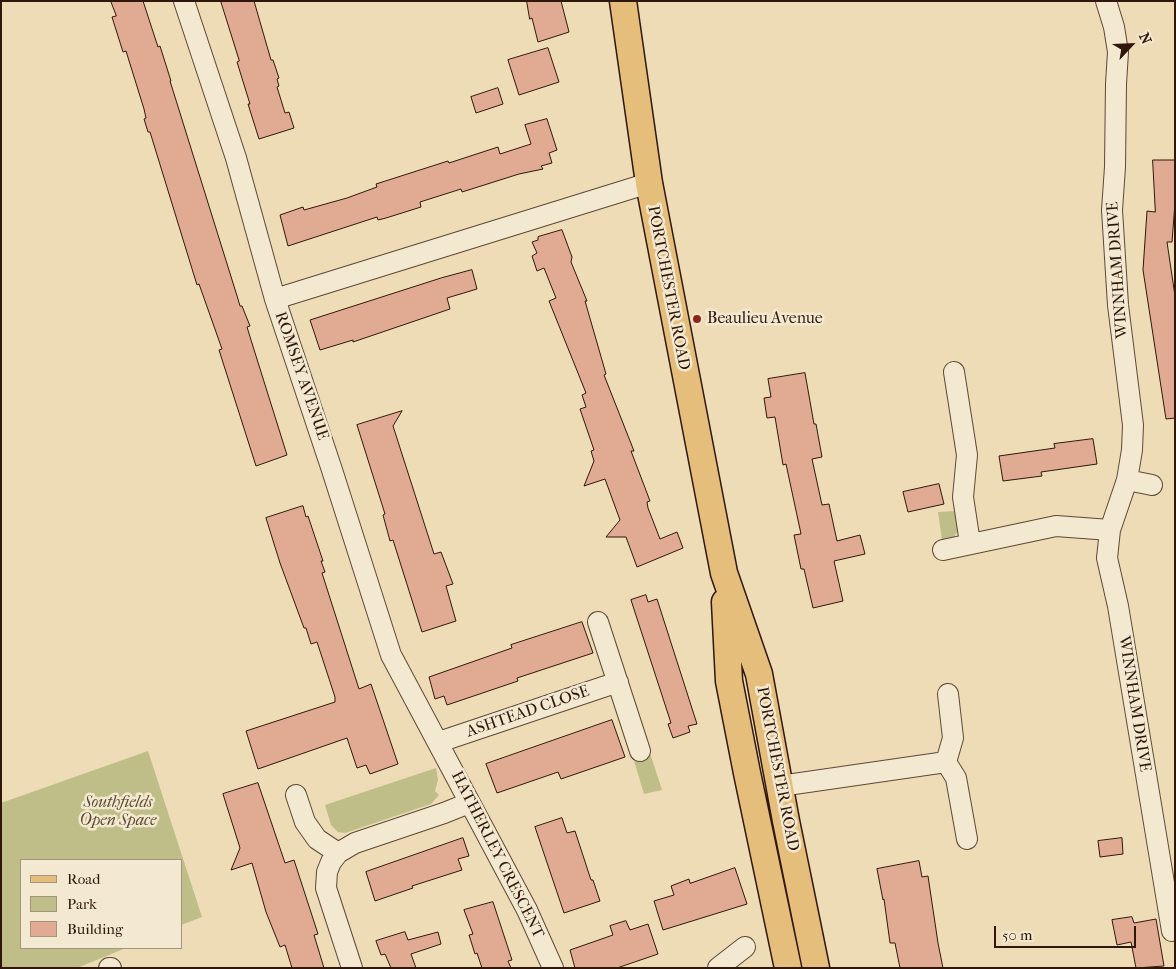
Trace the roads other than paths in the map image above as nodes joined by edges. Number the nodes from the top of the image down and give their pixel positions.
1 (184, 1) edge
2 (623, 1) edge
3 (1106, 1) edge
4 (649, 183) junction
5 (275, 299) junction
6 (954, 372) dead end
7 (1127, 480) junction
8 (1152, 485) dead end
9 (1110, 530) junction
10 (970, 543) junction
11 (943, 550) dead end
12 (724, 573) junction
13 (598, 622) dead end
14 (618, 682) junction
15 (948, 694) dead end
16 (438, 742) junction
17 (640, 751) dead end
18 (946, 762) junction
19 (780, 786) junction
20 (296, 795) dead end
21 (469, 803) junction
22 (967, 839) dead end
23 (338, 853) junction
24 (1174, 940) edge
25 (745, 947) dead end
26 (352, 968) edge
27 (554, 968) edge
28 (718, 968) edge
29 (788, 968) edge
30 (816, 968) edge

1 - 5 street, ROMSEY AVENUE
2 - 4 main road, PORTCHESTER ROAD
3 - 7 street, WINNHAM DRIVE
4 - 5 street
4 - 12 main road, PORTCHESTER ROAD
5 - 16 street, ROMSEY AVENUE
6 - 10 street
7 - 8 street
7 - 9 street, WINNHAM DRIVE
9 - 10 street
9 - 24 street, WINNHAM DRIVE
10 - 11 street
12 - 19 main road, PORTCHESTER ROAD
12 - 29 main road, PORTCHESTER ROAD
13 - 14 street
14 - 16 street, ASHTEAD CLOSE
14 - 17 street
15 - 18 street
16 - 21 street, HATHERLEY CRESCENT
18 - 19 street
18 - 22 street
19 - 30 main road, PORTCHESTER ROAD
20 - 23 street
21 - 23 street
21 - 27 street, HATHERLEY CRESCENT
23 - 26 street
25 - 28 street

